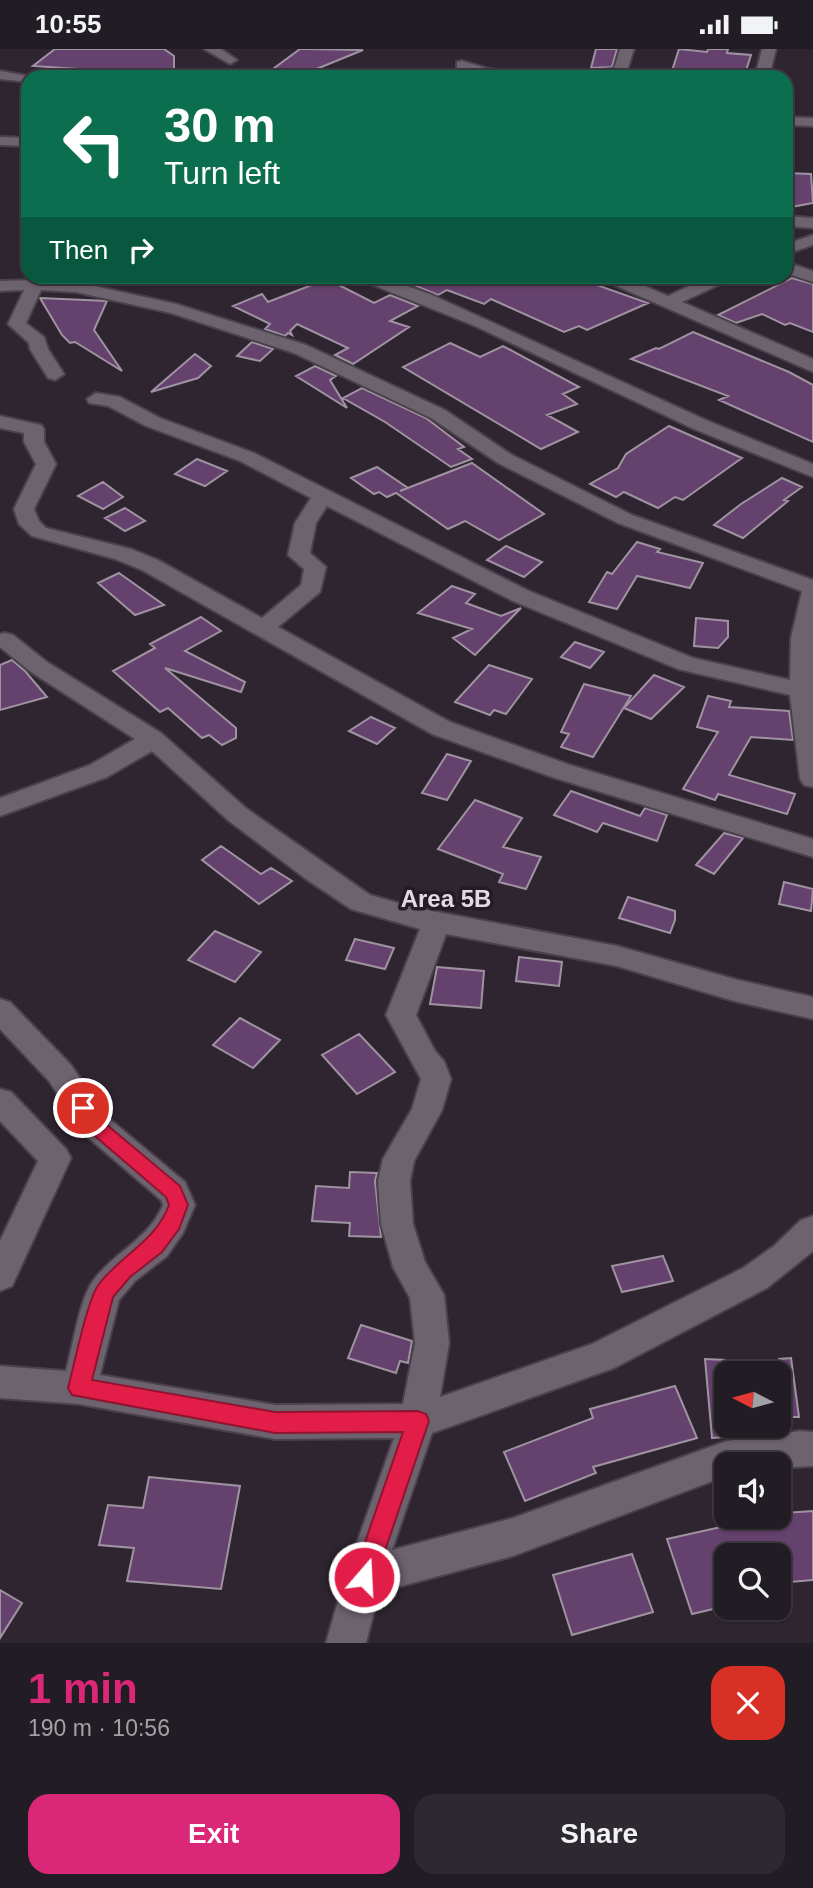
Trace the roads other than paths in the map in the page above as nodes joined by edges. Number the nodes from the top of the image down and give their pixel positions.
1 (211, 49) edge
2 (627, 49) edge
3 (769, 49) edge
4 (230, 60) dead end
5 (462, 65) dead end
6 (478, 70) edge
7 (620, 70) edge
8 (763, 70) edge
9 (0, 75) edge
10 (21, 77) edge
11 (793, 121) edge
12 (813, 122) edge
13 (0, 141) edge
14 (21, 142) edge
15 (793, 222) edge
16 (813, 223) edge
17 (813, 240) edge
18 (793, 247) edge
19 (793, 270) edge
20 (813, 277) edge
21 (84, 284) edge
22 (386, 284) edge
23 (628, 284) edge
24 (706, 284) edge
25 (35, 285) junction
26 (0, 286) edge
27 (76, 287) junction
28 (670, 301) junction
29 (813, 366) edge
30 (54, 374) dead end
31 (96, 399) dead end
32 (0, 422) edge
33 (813, 471) edge
34 (324, 496) junction
35 (813, 589) edge
36 (262, 629) junction
37 (5, 640) dead end
38 (805, 680) edge
39 (152, 739) junction
40 (813, 779) edge
41 (0, 807) edge
42 (813, 848) edge
43 (436, 922) junction
44 (813, 1008) edge
45 (0, 1010) edge
46 (0, 1101) edge
47 (813, 1230) edge
48 (0, 1276) edge
49 (0, 1382) edge
50 (79, 1388) junction
51 (418, 1421) junction
52 (813, 1449) edge
53 (364, 1577) junction
54 (346, 1643) edge

1 - 4 street
2 - 7 street
3 - 8 street
5 - 6 street
9 - 10 street
11 - 12 street
13 - 14 street
15 - 16 street
17 - 18 street
19 - 20 street
21 - 27 street
22 - 33 street
23 - 28 street
24 - 28 street
25 - 26 street
25 - 27 street
25 - 30 street
27 - 35 street
28 - 29 street
31 - 34 street
32 - 36 street
34 - 36 street
34 - 38 street
35 - 38 street
36 - 42 street
37 - 39 street
38 - 40 street
39 - 41 street
39 - 43 street
43 - 44 street
43 - 51 street
45 - 50 street
46 - 48 street
47 - 51 street
49 - 50 street
50 - 51 street
51 - 53 street
52 - 53 street
53 - 54 street

